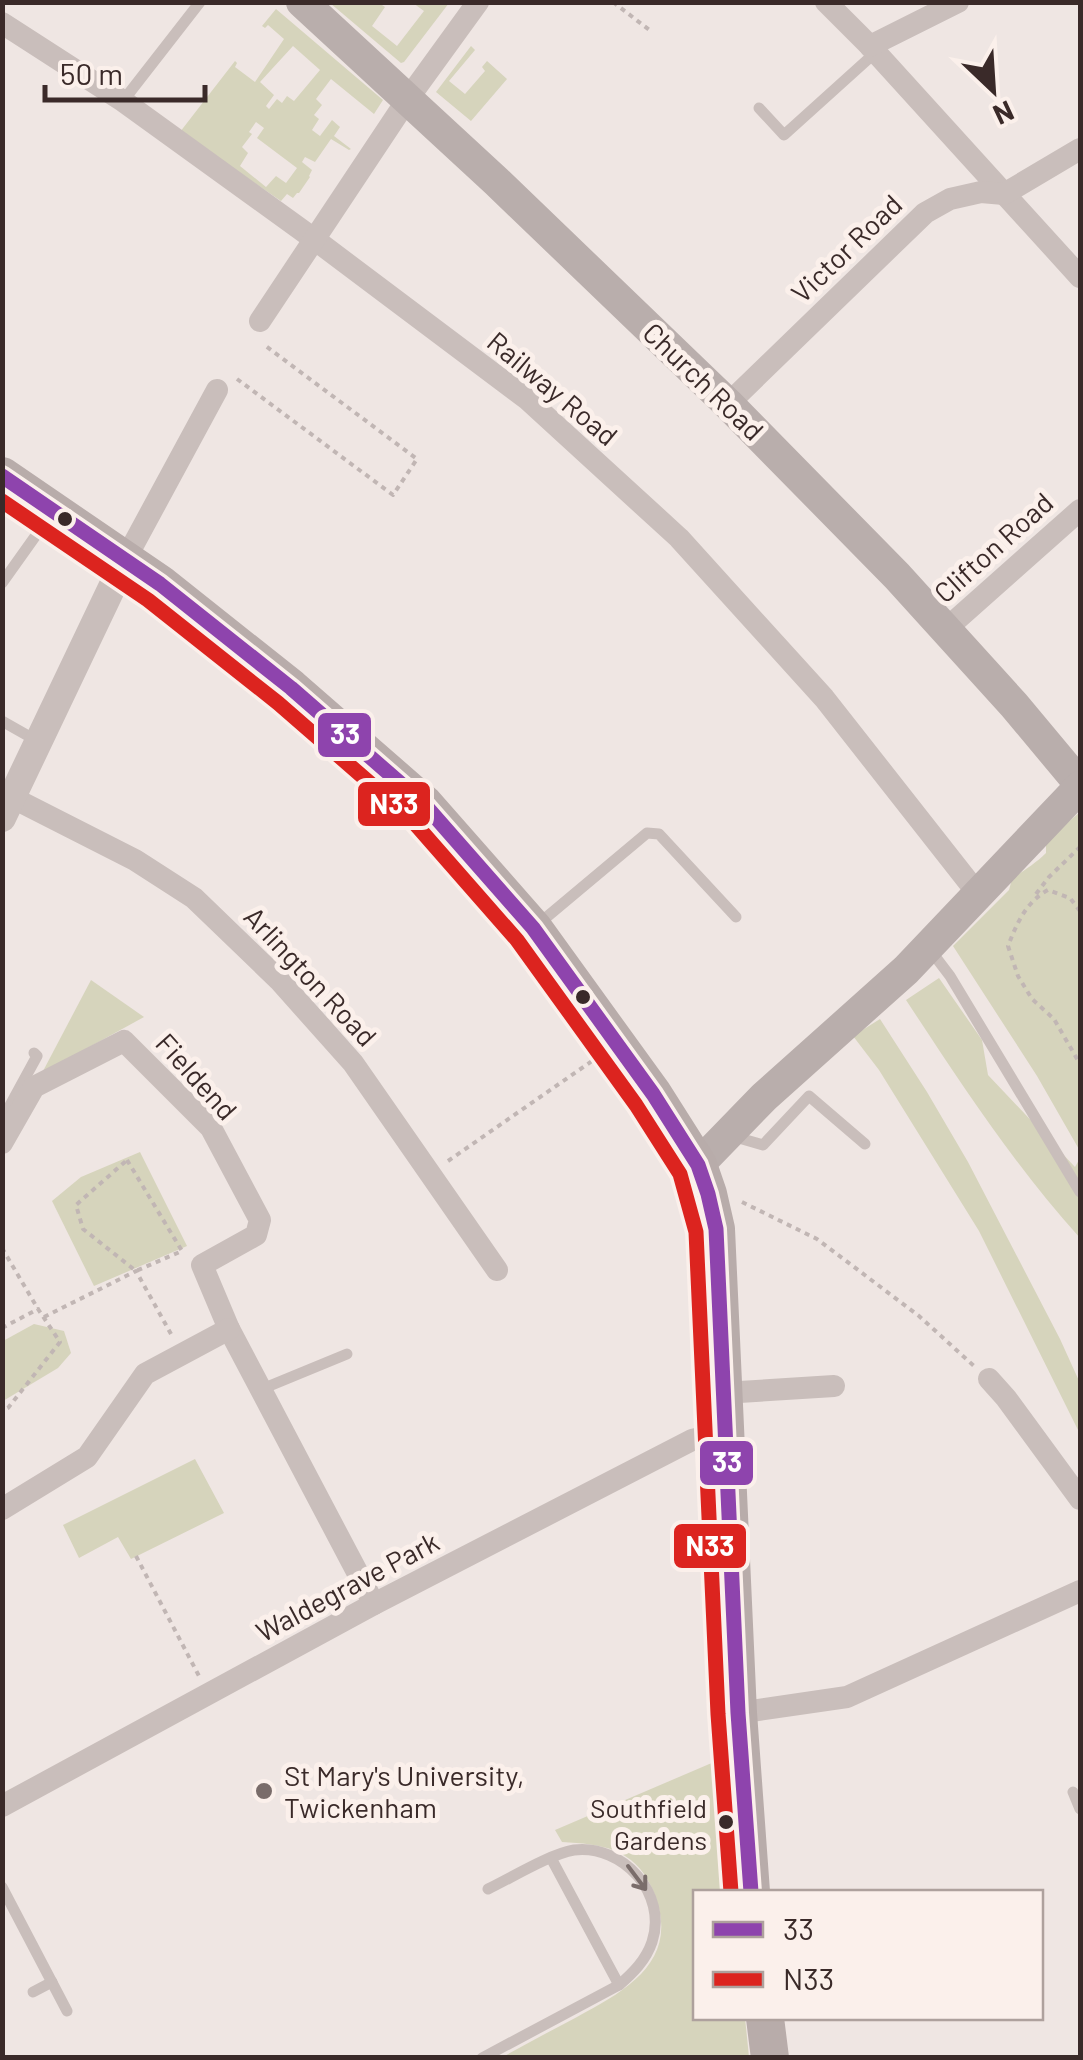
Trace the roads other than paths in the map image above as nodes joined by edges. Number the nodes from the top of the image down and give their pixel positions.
1 (200, 2) edge
2 (302, 2) edge
3 (478, 2) edge
4 (826, 2) edge
5 (958, 2) edge
6 (2, 23) edge
7 (873, 49) junction
8 (407, 100) junction
9 (123, 101) junction
10 (759, 108) dead end
11 (1080, 150) edge
12 (1004, 194) junction
13 (314, 239) junction
14 (1080, 277) edge
15 (260, 320) dead end
16 (225, 384) road end
17 (728, 404) junction
18 (2, 476) edge
19 (54, 510) junction
20 (1080, 510) edge
21 (125, 560) junction
22 (2, 583) edge
23 (946, 630) junction
24 (2, 721) edge
25 (39, 742) junction
26 (1080, 785) edge
27 (8, 808) edge
28 (978, 894) junction
29 (736, 917) dead end
30 (533, 928) junction
31 (917, 958) junction
32 (34, 1053) dead end
33 (7, 1101) edge
34 (2, 1120) edge
35 (728, 1135) junction
36 (2, 1143) edge
37 (865, 1144) dead end
38 (703, 1180) junction
39 (1080, 1192) edge
40 (497, 1270) dead end
41 (229, 1329) junction
42 (347, 1354) dead end
43 (988, 1378) road end
44 (834, 1386) dead end
45 (262, 1389) junction
46 (724, 1393) junction
47 (725, 1432) junction
48 (1080, 1499) edge
49 (2, 1509) edge
50 (1080, 1591) edge
51 (374, 1604) junction
52 (738, 1712) junction
53 (1073, 1792) dead end
54 (2, 1806) edge
55 (1080, 1809) edge
56 (551, 1858) junction
57 (2, 1887) edge
58 (488, 1889) dead end
59 (751, 1890) edge
60 (52, 1982) junction
61 (619, 1984) junction
62 (33, 1992) dead end
63 (67, 2011) dead end
64 (765, 2020) edge
65 (482, 2058) edge
66 (770, 2058) edge

1 - 9 lane
2 - 8 main road, Church Road
3 - 8 street
4 - 7 street
5 - 7 street
6 - 9 street, Railway Road
7 - 10 lane
7 - 12 street
8 - 13 street
8 - 17 main road, Church Road
9 - 13 street, Railway Road
11 - 12 street, Victor Road
12 - 14 street
12 - 17 street, Victor Road
13 - 15 street
13 - 28 street, Railway Road
16 - 21 street
17 - 23 main road, Church Road
18 - 19 main road
19 - 21 main road
19 - 22 lane
20 - 23 street, Clifton Road
21 - 25 street
21 - 30 main road
23 - 26 main road, Church Road
24 - 25 lane
25 - 27 street
26 - 28 main road
27 - 40 street, Arlington Road
28 - 31 main road
29 - 30 lane
30 - 38 main road
31 - 35 main road
31 - 39 lane
32 - 33 lane
33 - 34 lane
35 - 37 lane
35 - 38 main road
36 - 41 street, Fieldend
38 - 46 main road
41 - 45 street, Fieldend
41 - 49 street
42 - 45 lane
43 - 48 street
44 - 46 street
45 - 51 street, Fieldend
46 - 47 main road
47 - 51 street, Waldegrave Park
47 - 52 main road
50 - 52 street
51 - 54 street, Waldegrave Park
52 - 59 main road
53 - 55 lane
56 - 58 lane
56 - 61 lane
56 -> 61 lane
57 - 60 lane
60 - 62 lane
60 - 63 lane
61 - 65 lane
64 - 66 main road

